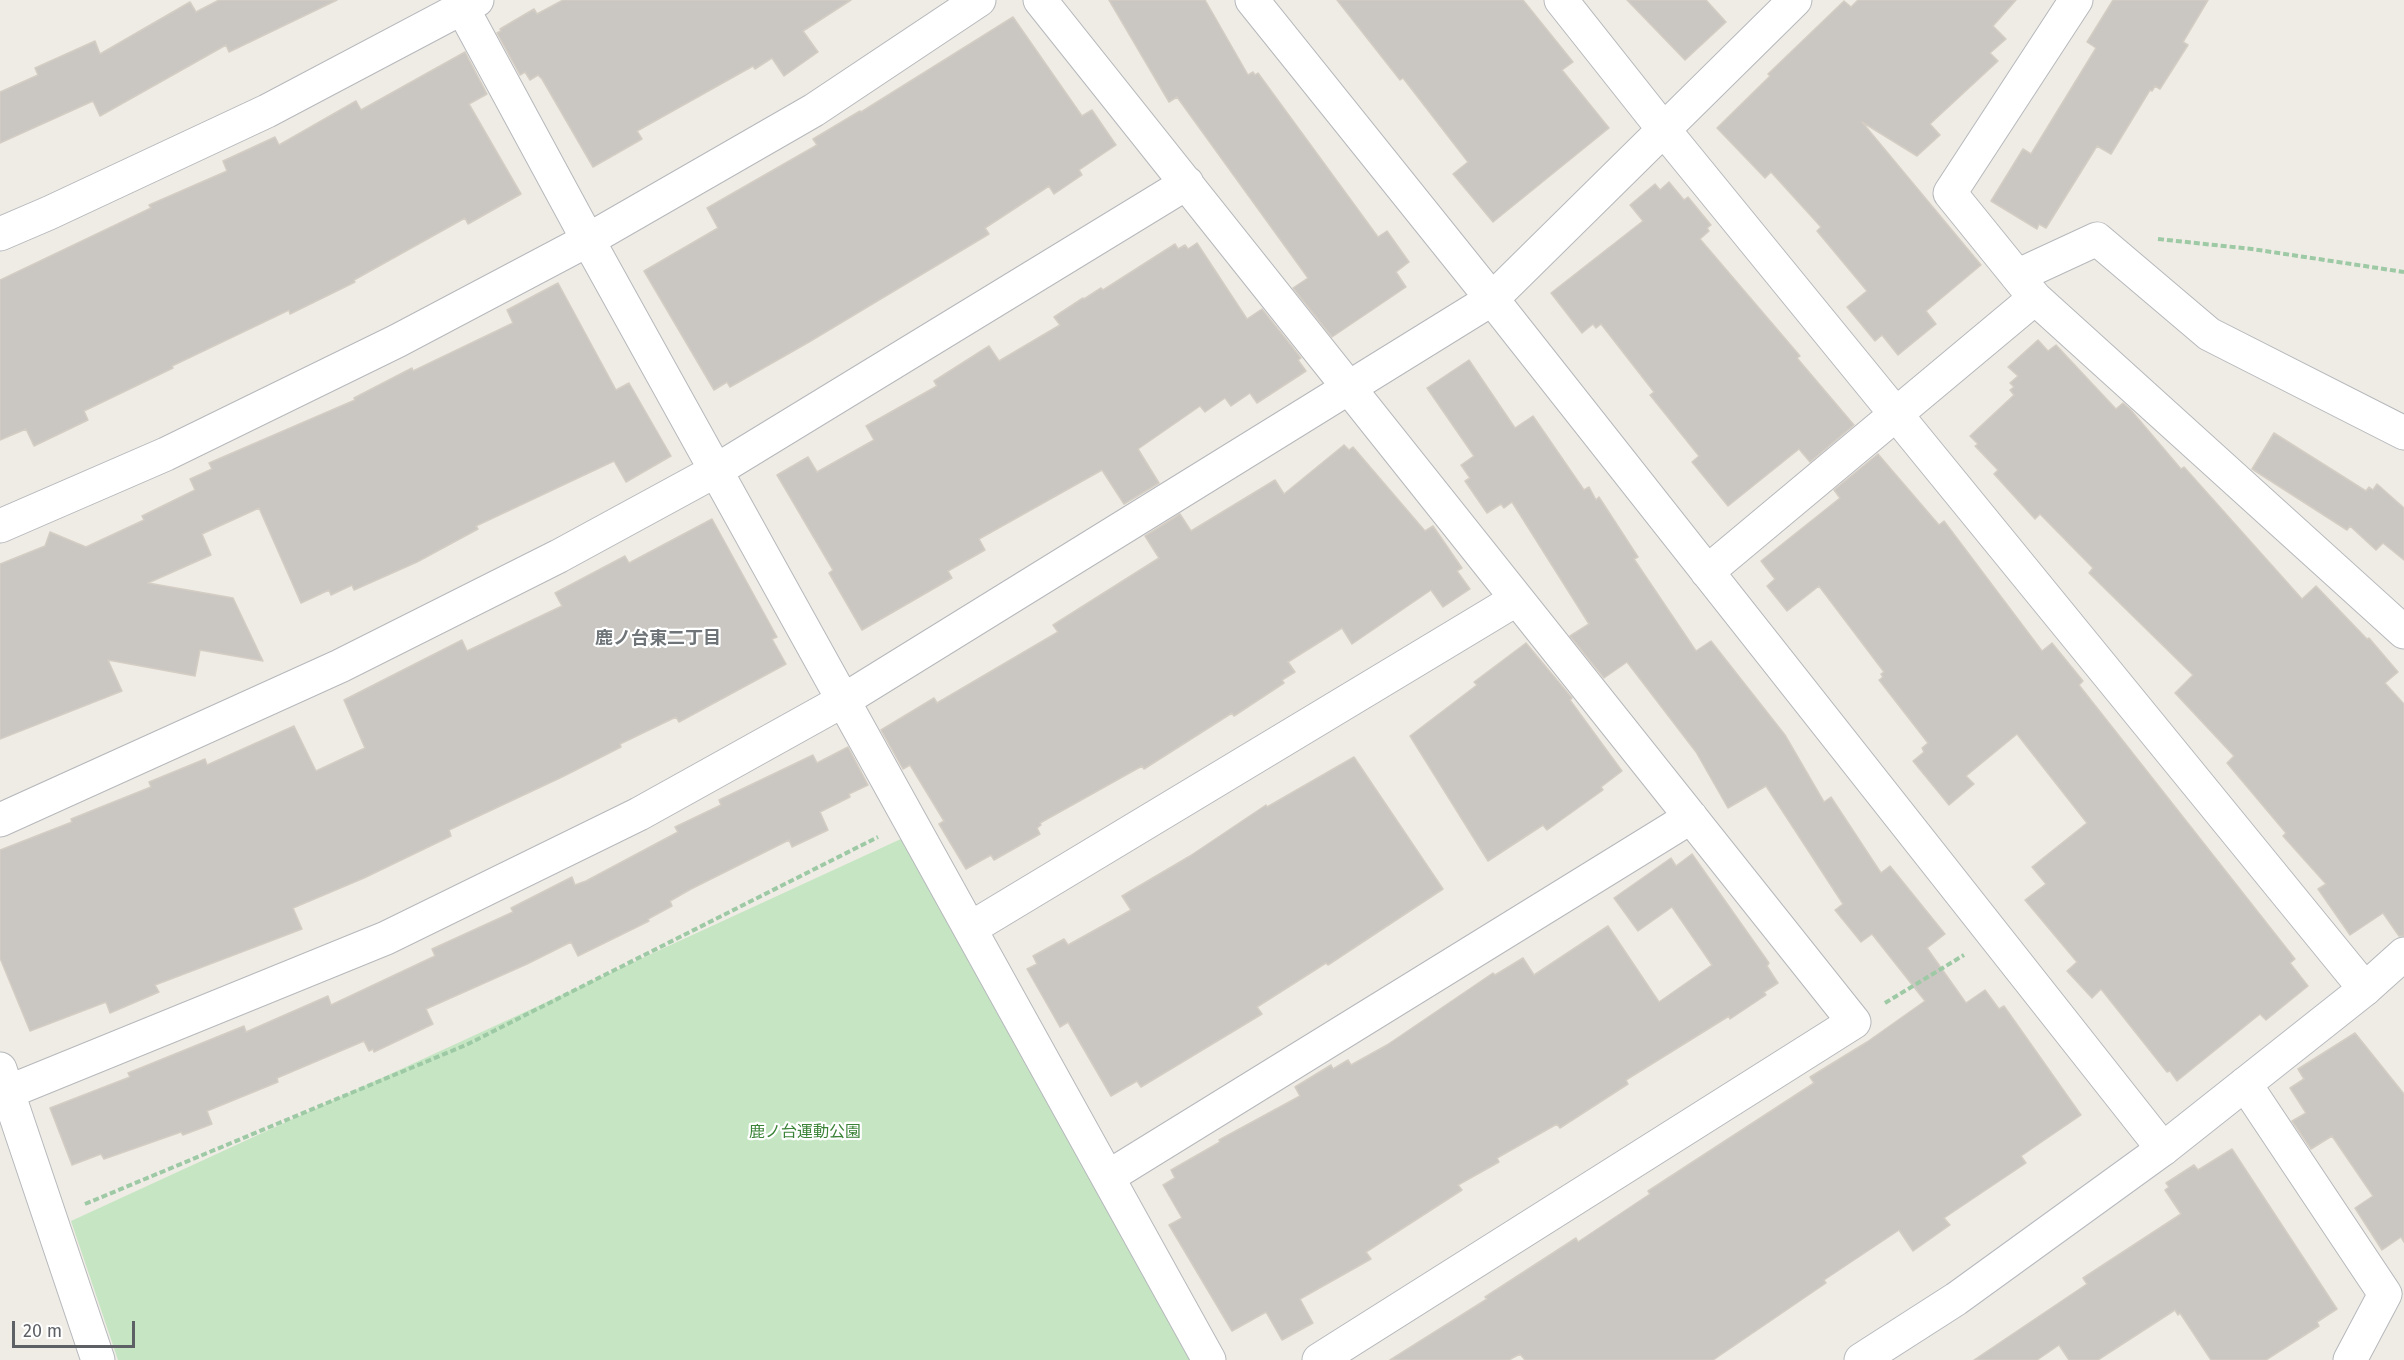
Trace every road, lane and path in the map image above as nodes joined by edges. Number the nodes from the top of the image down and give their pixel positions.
1 (979, 0) edge
2 (1040, 0) edge
3 (1252, 0) edge
4 (1561, 0) edge
5 (1795, 0) edge
6 (2076, 0) edge
7 (466, 3) edge
8 (1664, 129) junction
9 (1186, 183) junction
10 (0, 234) edge
11 (2152, 238) dead end
12 (588, 240) junction
13 (2404, 272) edge
14 (2026, 287) junction
15 (1492, 299) junction
16 (1349, 388) junction
17 (1897, 413) junction
18 (2404, 433) edge
19 (717, 470) junction
20 (0, 526) edge
21 (1707, 572) junction
22 (1517, 598) junction
23 (2404, 632) edge
24 (844, 700) junction
25 (1691, 817) junction
26 (0, 820) edge
27 (911, 821) junction
28 (971, 928) junction
29 (1995, 936) junction
30 (2404, 954) edge
31 (2365, 989) junction
32 (1854, 1022) junction
33 (4, 1080) edge
34 (2245, 1084) junction
35 (2163, 1149) junction
36 (1108, 1178) junction
37 (51, 1218) junction
38 (87, 1357) edge
39 (1209, 1360) edge
40 (1319, 1360) edge
41 (1861, 1360) edge
42 (2350, 1360) edge

1 - 12 street
2 - 9 street
3 - 15 street
4 - 8 street
5 - 8 street
6 - 14 street
7 - 10 street
7 - 12 street
8 - 15 street
8 - 17 street
9 - 16 street
9 - 19 street
11 - 13 path
12 - 19 street
12 - 20 street
14 - 17 street
14 - 18 street
14 - 23 street
15 - 16 street
15 - 21 street
16 - 22 street
16 - 24 street
17 - 21 street
17 - 31 street
19 - 24 street
19 - 26 street
21 - 29 street
22 - 25 street
22 - 28 street
24 - 27 street
24 - 33 street
25 - 32 street
25 - 36 street
27 - 28 street
27 - 37 path
28 - 36 street
29 - 32 path
29 - 35 street
30 - 31 street
31 - 34 street
32 - 40 street
33 - 37 street
34 - 35 street
34 - 42 street
35 - 41 street
36 - 39 street
37 - 38 street

